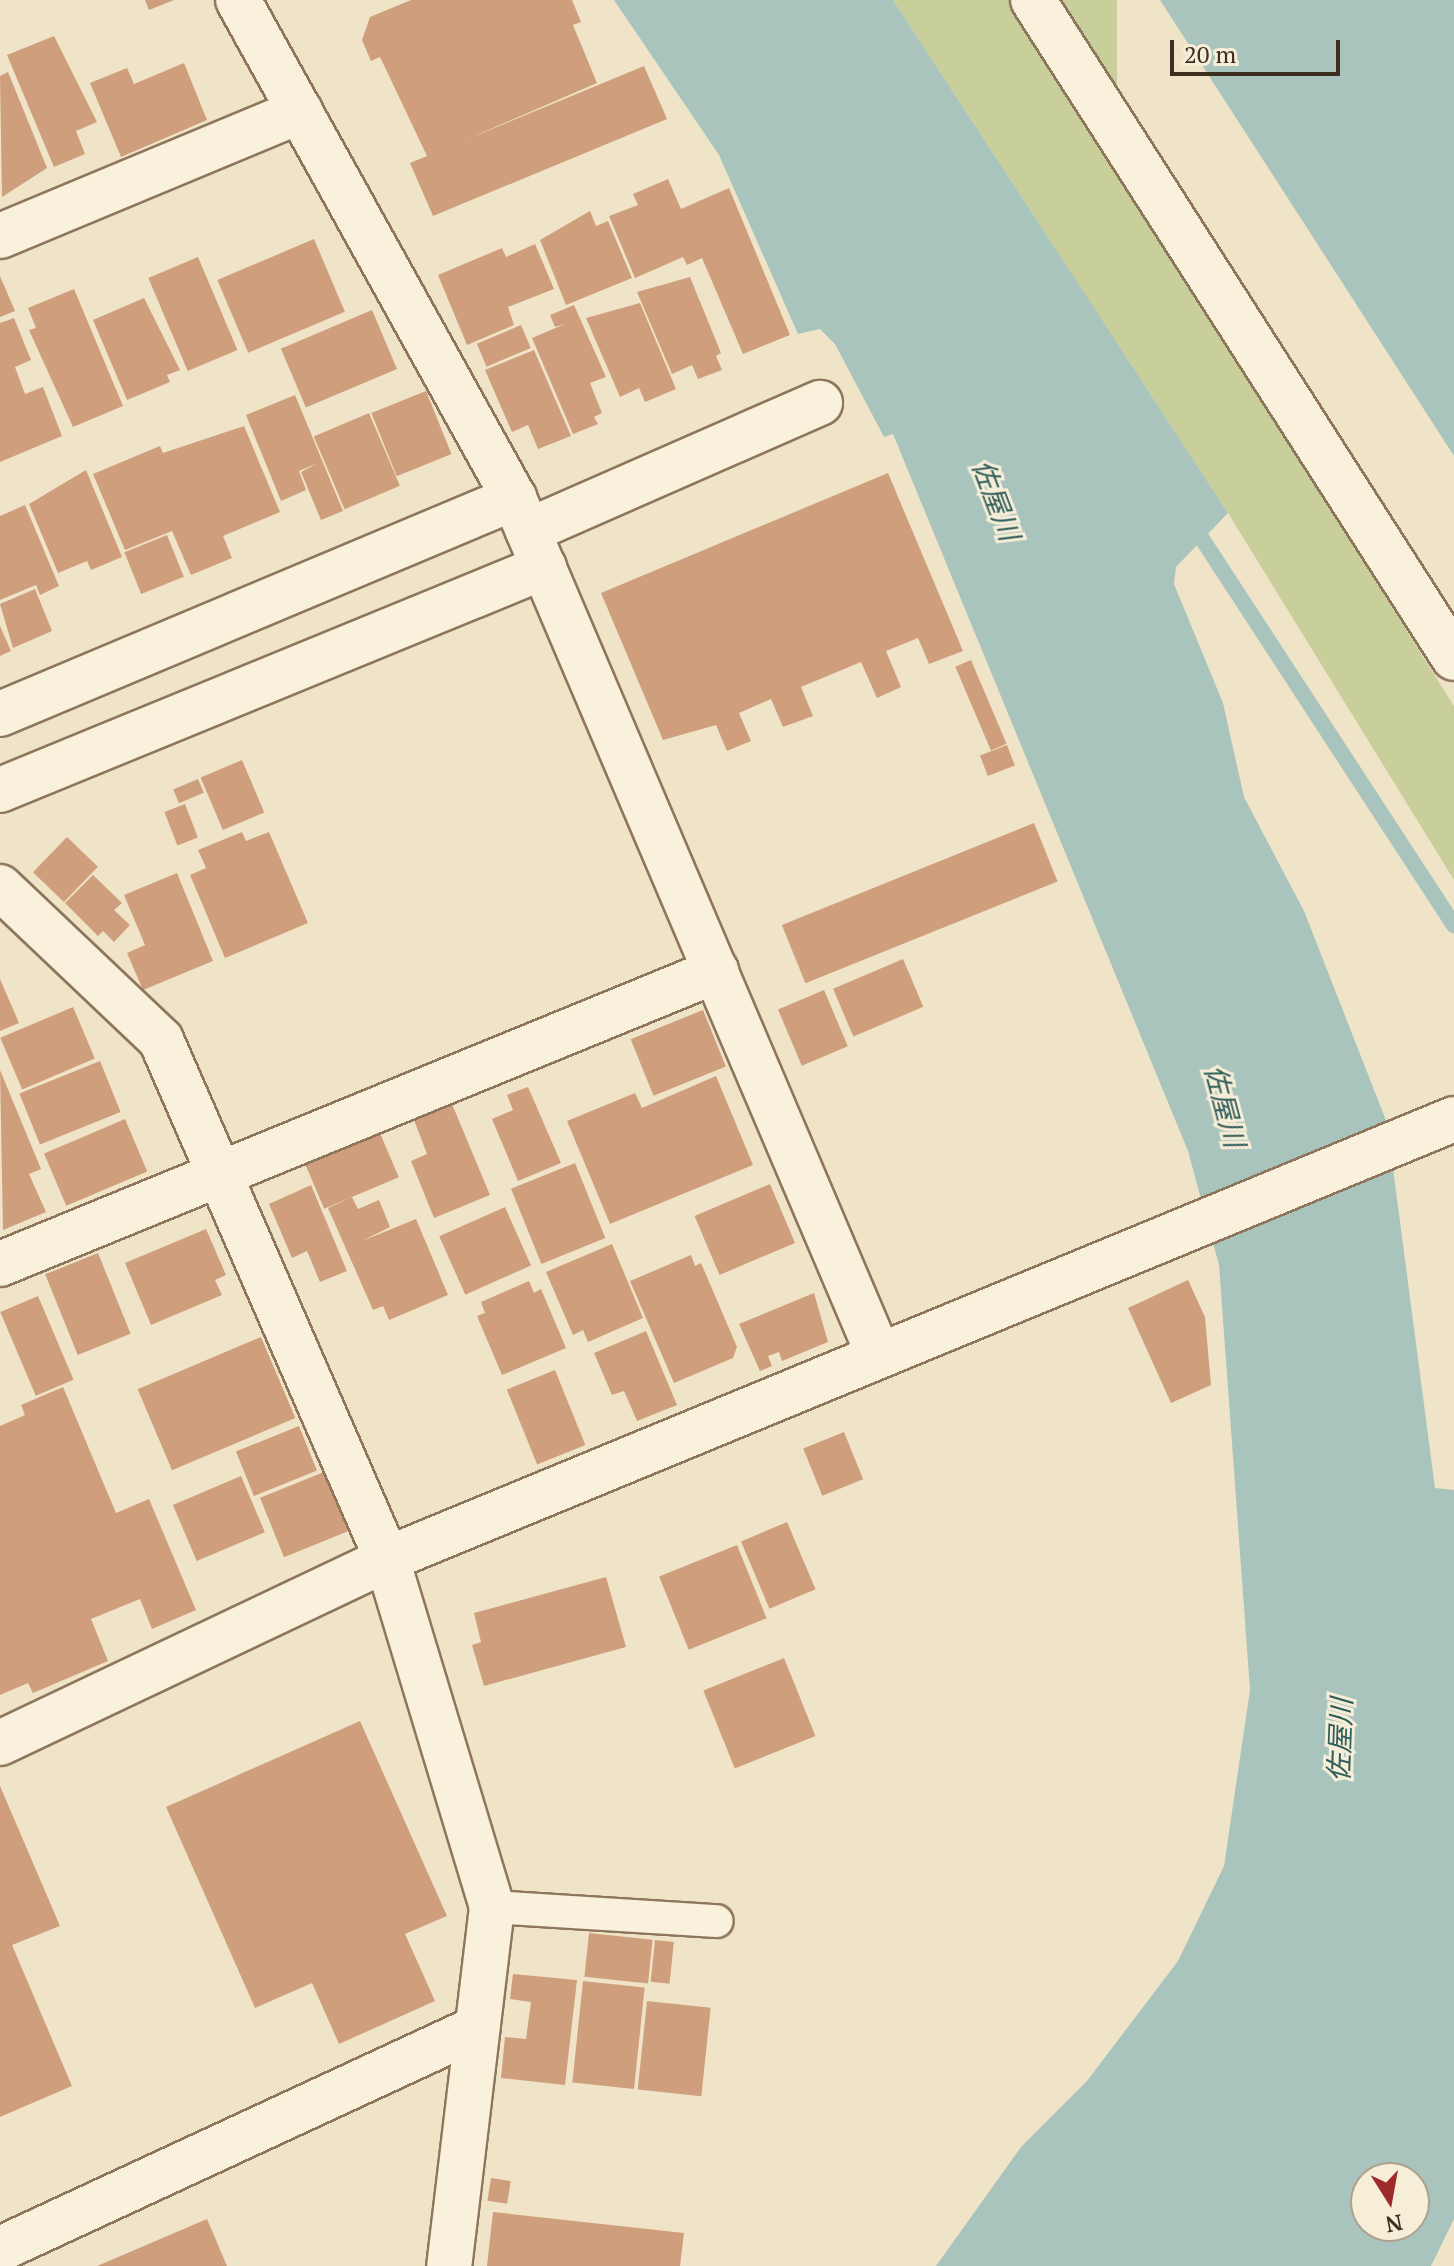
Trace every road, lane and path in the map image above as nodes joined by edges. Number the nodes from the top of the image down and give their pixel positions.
1 (238, 0) edge
2 (1033, 0) edge
3 (300, 111) junction
4 (0, 236) edge
5 (820, 403) dead end
6 (529, 532) junction
7 (1454, 658) edge
8 (0, 714) edge
9 (0, 790) edge
10 (0, 887) edge
11 (716, 971) junction
12 (1454, 1119) edge
13 (219, 1174) junction
14 (0, 1264) edge
15 (879, 1356) junction
16 (387, 1559) junction
17 (0, 1743) edge
18 (492, 1907) junction
19 (717, 1921) dead end
20 (477, 2028) junction
21 (0, 2249) edge
22 (449, 2266) edge

1 - 3 street
2 - 7 street
3 - 4 street
3 - 6 street
5 - 6 street
6 - 8 street
6 - 9 street
6 - 11 street
10 - 13 street
11 - 13 street
11 - 15 street
12 - 15 street
13 - 14 street
13 - 16 street
15 - 16 street
16 - 17 street
16 - 18 street
18 - 19 lane
18 - 20 street
20 - 21 street
20 - 22 street

